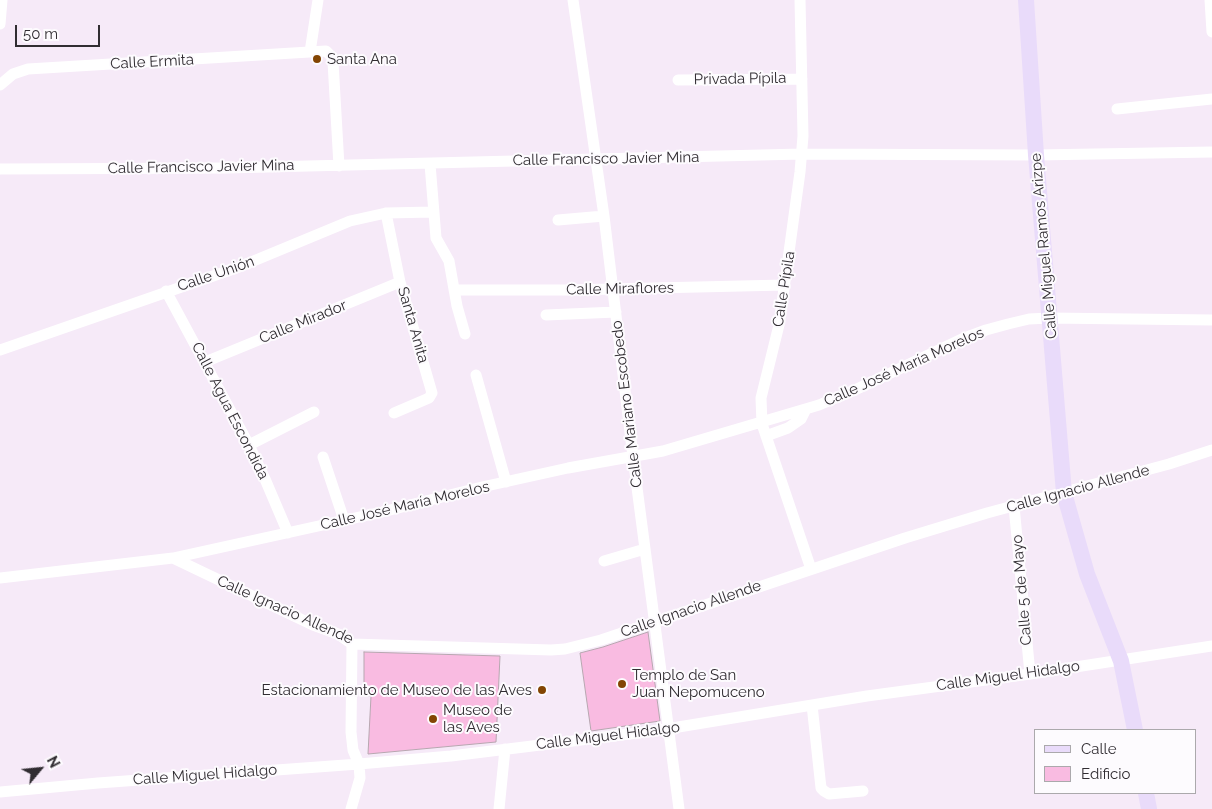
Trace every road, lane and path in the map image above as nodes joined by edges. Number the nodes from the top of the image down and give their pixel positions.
1 (2, 0) edge
2 (318, 0) edge
3 (573, 0) edge
4 (800, 0) edge
5 (1026, 0) edge
6 (1210, 0) edge
7 (0, 24) edge
8 (1212, 32) edge
9 (310, 52) junction
10 (802, 79) junction
11 (678, 80) dead end
12 (0, 85) edge
13 (1212, 99) edge
14 (1117, 109) dead end
15 (1212, 152) edge
16 (802, 154) junction
17 (1036, 155) junction
18 (596, 159) junction
19 (430, 164) junction
20 (339, 166) junction
21 (0, 169) edge
22 (433, 212) junction
23 (386, 213) junction
24 (604, 216) junction
25 (558, 220) dead end
26 (400, 282) junction
27 (785, 285) junction
28 (613, 289) junction
29 (454, 290) junction
30 (166, 291) junction
31 (616, 312) junction
32 (546, 315) dead end
33 (1050, 318) junction
34 (1212, 320) edge
35 (465, 334) dead end
36 (0, 350) edge
37 (205, 362) junction
38 (476, 375) dead end
39 (805, 411) junction
40 (314, 412) dead end
41 (394, 413) dead end
42 (762, 424) junction
43 (766, 436) junction
44 (249, 445) junction
45 (1212, 450) edge
46 (323, 457) dead end
47 (633, 457) junction
48 (506, 482) junction
49 (1064, 492) junction
50 (1014, 506) junction
51 (344, 520) junction
52 (288, 533) junction
53 (645, 549) junction
54 (173, 558) junction
55 (604, 560) dead end
56 (811, 569) junction
57 (0, 578) edge
58 (655, 622) junction
59 (352, 644) junction
60 (1212, 646) edge
61 (1121, 661) junction
62 (1030, 674) junction
63 (812, 704) junction
64 (670, 729) junction
65 (1135, 729) edge
66 (505, 749) junction
67 (359, 764) junction
68 (863, 791) dead end
69 (0, 792) edge
70 (1146, 794) edge
71 (351, 809) edge
72 (500, 809) edge
73 (679, 809) edge
74 (1149, 809) edge

1 - 7 street
2 - 9 street
3 - 18 street, Calle Mariano Escobedo
4 - 10 street, Calle Pípila
5 - 17 street, Calle Miguel Ramos Arizpe
6 - 8 street
9 - 12 street, Calle Ermita
9 - 20 street, Calle Ermita
10 - 11 street, Privada Pípila
10 - 16 street, Calle Pípila
13 - 14 street
15 - 17 street, Calle Francisco Javier Mina
16 - 17 street, Calle Francisco Javier Mina
16 - 18 street, Calle Francisco Javier Mina
16 - 27 street, Calle Pípila
17 - 33 street, Calle Miguel Ramos Arizpe
18 - 19 street, Calle Francisco Javier Mina
18 - 24 street, Calle Mariano Escobedo
19 - 20 street, Calle Francisco Javier Mina
19 - 22 street
20 - 21 street, Calle Francisco Javier Mina
22 - 23 street, Calle Unión
22 - 29 street
23 - 26 street, Santa Anita
23 - 30 street, Calle Unión
24 - 25 street
24 - 28 street, Calle Mariano Escobedo
26 - 37 street, Calle Mirador
26 - 41 street, Santa Anita
27 - 28 street, Calle Miraflores
27 - 42 street, Calle Pípila
28 - 29 street, Calle Miraflores
28 - 31 street, Calle Mariano Escobedo
29 - 35 street
30 - 36 street, Calle Unión
30 - 37 street, Calle Agua Escondida
31 - 32 street
31 - 47 street, Calle Mariano Escobedo
33 - 34 street, Calle José María Morelos
33 - 39 street, Calle José María Morelos
33 - 49 street, Calle Miguel Ramos Arizpe
37 - 44 street, Calle Agua Escondida
38 - 48 street
39 - 42 street, Calle José María Morelos
39 - 43 street, Calle José María Morelos
40 - 44 street
42 - 43 street, Calle Pípila
42 - 47 street, Calle José María Morelos
43 - 56 street, Calle Pípila
44 - 52 street, Calle Agua Escondida
45 - 49 street, Calle Ignacio Allende
46 - 51 street
47 - 48 street, Calle José María Morelos
47 - 53 street, Calle Mariano Escobedo
48 - 51 street, Calle José María Morelos
49 - 50 street, Calle Ignacio Allende
49 - 61 street, Calle Miguel Ramos Arizpe
50 - 56 street, Calle Ignacio Allende
50 - 62 street, Calle 5 de Mayo
51 - 52 street, Calle José María Morelos
52 - 54 street, Calle José María Morelos
53 - 55 street
53 - 58 street, Calle Mariano Escobedo
54 - 57 street, Calle José María Morelos
54 - 59 street, Calle Ignacio Allende
56 - 58 street, Calle Ignacio Allende
58 - 59 street, Calle Ignacio Allende
58 - 64 street, Calle Mariano Escobedo
59 - 67 street
60 - 61 street, Calle Miguel Hidalgo
61 - 62 street, Calle Miguel Hidalgo
61 - 65 street, Calle Miguel Ramos Arizpe
62 - 63 street, Calle Miguel Hidalgo
63 - 64 street, Calle Miguel Hidalgo
63 - 68 street
64 - 66 street, Calle Miguel Hidalgo
64 - 73 street, Calle Mariano Escobedo
66 - 67 street, Calle Miguel Hidalgo
66 - 72 street
67 - 69 street, Calle Miguel Hidalgo
67 - 71 street
70 - 74 street

